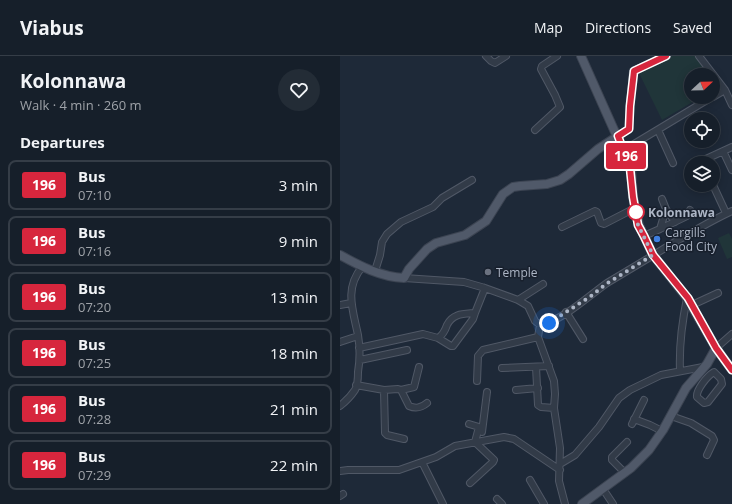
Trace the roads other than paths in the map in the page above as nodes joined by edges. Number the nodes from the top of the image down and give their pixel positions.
1 (486, 56) edge
2 (506, 56) edge
3 (557, 56) edge
4 (581, 56) edge
5 (666, 56) edge
6 (699, 56) edge
7 (728, 92) edge
8 (701, 104) edge
9 (732, 105) edge
10 (536, 130) dead end
11 (658, 130) junction
12 (618, 136) junction
13 (732, 147) edge
14 (624, 150) junction
15 (723, 151) junction
16 (712, 156) edge
17 (673, 163) dead end
18 (732, 170) edge
19 (472, 180) dead end
20 (717, 192) edge
21 (662, 199) dead end
22 (635, 208) junction
23 (666, 209) junction
24 (690, 210) dead end
25 (729, 212) edge
26 (675, 222) junction
27 (562, 227) dead end
28 (660, 229) junction
29 (644, 236) junction
30 (340, 255) edge
31 (653, 255) junction
32 (362, 267) junction
33 (375, 272) junction
34 (404, 278) junction
35 (543, 284) dead end
36 (485, 288) junction
37 (718, 293) dead end
38 (518, 300) junction
39 (690, 302) junction
40 (351, 303) junction
41 (340, 305) edge
42 (566, 312) junction
43 (475, 313) junction
44 (540, 325) junction
45 (732, 334) edge
46 (358, 336) junction
47 (538, 337) junction
48 (438, 338) junction
49 (583, 339) dead end
50 (340, 342) edge
51 (359, 348) junction
52 (716, 348) junction
53 (407, 350) dead end
54 (723, 359) junction
55 (360, 360) junction
56 (536, 366) junction
57 (549, 366) junction
58 (419, 367) dead end
59 (502, 368) dead end
60 (703, 368) junction
61 (732, 370) edge
62 (680, 371) junction
63 (706, 380) junction
64 (477, 381) dead end
65 (356, 386) junction
66 (538, 388) junction
67 (384, 390) junction
68 (401, 390) junction
69 (516, 390) dead end
70 (487, 392) dead end
71 (644, 400) dead end
72 (427, 403) dead end
73 (340, 406) edge
74 (554, 408) junction
75 (671, 416) junction
76 (469, 424) dead end
77 (662, 431) junction
78 (404, 439) dead end
79 (478, 442) junction
80 (627, 442) dead end
81 (707, 455) dead end
82 (422, 462) junction
83 (560, 467) junction
84 (340, 471) edge
85 (625, 473) junction
86 (530, 480) dead end
87 (470, 483) dead end
88 (603, 489) junction
89 (497, 499) dead end
90 (441, 503) edge
91 (502, 504) edge
92 (544, 504) edge
93 (565, 504) edge
94 (582, 504) edge
95 (613, 504) edge

1 - 2 street
3 - 10 street
4 - 12 main road
5 - 12 street
6 - 7 street
7 - 9 street
8 - 11 street
11 - 14 street
11 - 17 street
12 - 14 main road
12 - 34 main road
13 - 15 street
14 - 22 main road
15 - 16 street
15 - 18 street
19 - 33 street
20 - 25 street
21 - 23 street
22 - 27 street
22 - 29 main road
23 - 26 street
23 - 28 street
24 - 26 street
25 - 31 street
26 - 28 street
28 - 29 street
29 - 31 main road
30 - 32 main road
31 - 39 main road
31 - 42 street
32 - 33 main road
32 - 40 street
33 - 34 main road
34 - 36 street
35 - 38 street
36 - 38 street
36 - 43 street
37 - 39 street
38 - 44 street
39 - 52 main road
39 - 62 street
40 - 41 street
40 - 46 street
42 - 44 street
42 - 49 street
43 - 48 street
43 - 48 street
44 - 47 street
45 - 52 street
46 - 50 street
46 - 51 street
47 - 57 street
47 - 64 street
48 - 51 street
51 - 55 street
52 - 54 main road
52 - 60 main road
53 - 55 street
54 - 60 main road
54 - 61 main road
55 - 65 street
56 - 57 street
56 - 59 street
56 - 66 street
57 - 74 street
58 - 68 street
60 - 62 street
60 - 63 street
60 - 75 main road
62 - 83 street
63 - 63 street
65 - 67 street
65 - 73 street
66 - 69 street
66 - 74 street
67 - 68 street
67 - 78 street
68 - 72 street
70 - 79 street
71 - 77 street
74 - 83 street
75 - 77 main road
75 - 81 street
76 - 79 street
77 - 85 main road
79 - 82 street
79 - 83 street
79 - 87 street
80 - 85 street
82 - 84 street
82 - 90 street
83 - 93 street
85 - 88 main road
86 - 92 street
88 - 94 main road
88 - 95 street
89 - 91 street

